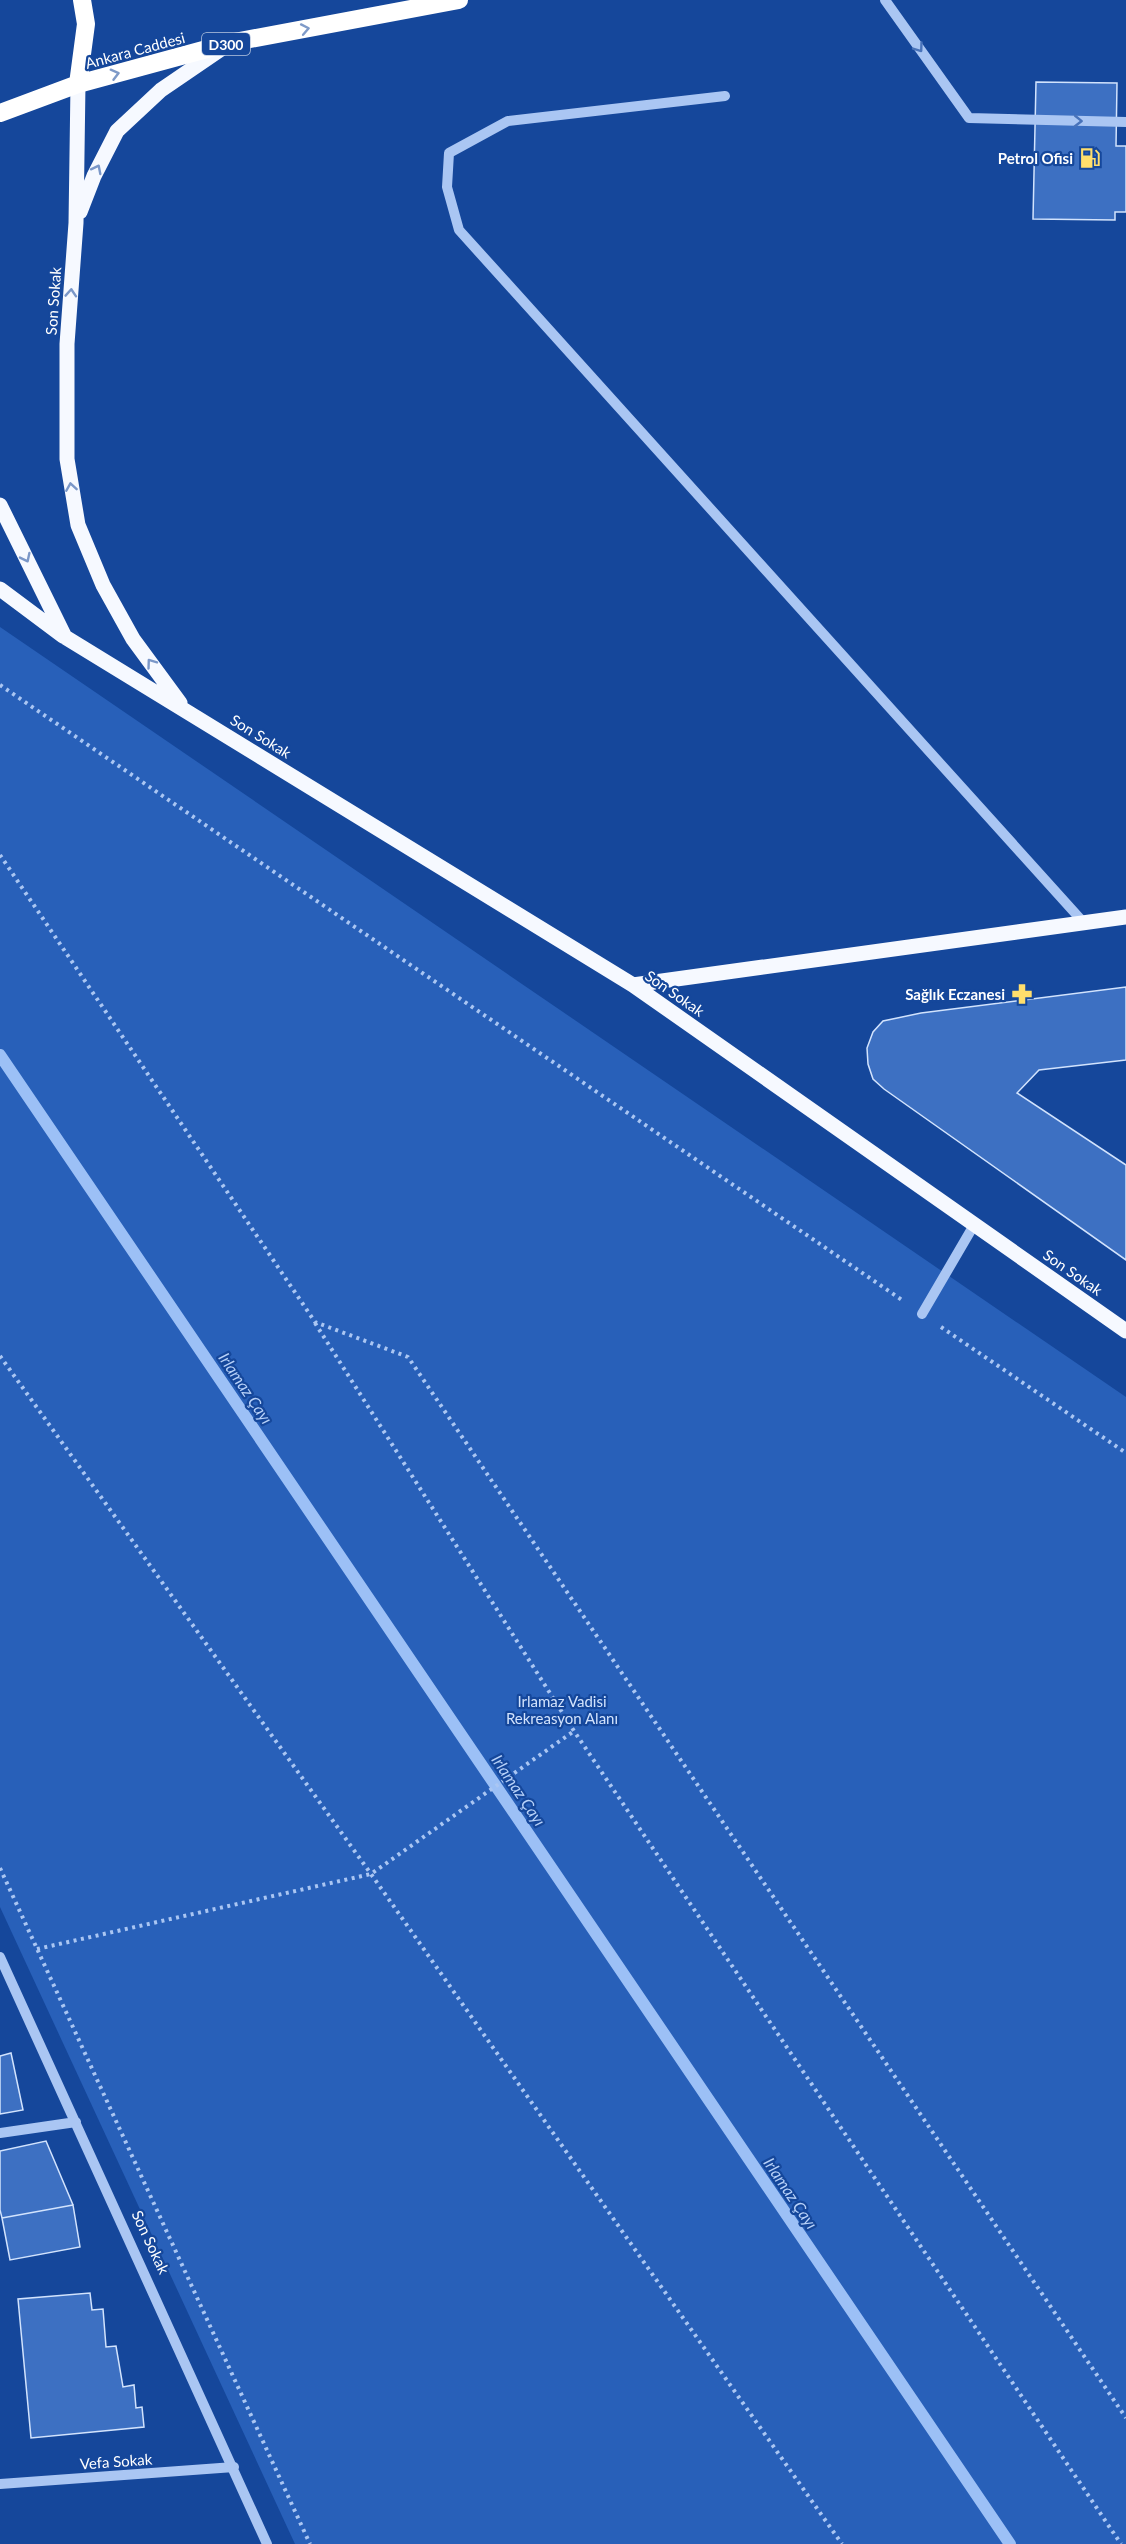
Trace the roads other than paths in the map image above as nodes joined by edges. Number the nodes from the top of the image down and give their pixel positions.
1 (82, 0) edge
2 (459, 0) edge
3 (885, 0) edge
4 (229, 43) junction
5 (78, 84) junction
6 (725, 96) dead end
7 (0, 113) edge
8 (1126, 122) edge
9 (76, 223) junction
10 (0, 505) edge
11 (0, 589) edge
12 (65, 637) junction
13 (185, 710) junction
14 (1126, 917) edge
15 (1084, 923) junction
16 (633, 985) junction
17 (974, 1225) junction
18 (922, 1314) road end
19 (1126, 1331) edge
20 (0, 1957) edge
21 (76, 2122) junction
22 (0, 2133) edge
23 (234, 2467) junction
24 (0, 2484) edge
25 (267, 2544) edge

1 - 5 highway
4 -> 2 highway, Ankara Caddesi / D300
3 -> 8 street
5 -> 4 highway, Ankara Caddesi / D300
9 -> 4 main road, Son Sokak
5 - 7 highway, Ankara Caddesi / D300
5 - 9 main road, Son Sokak
6 - 15 street
13 -> 9 main road, Son Sokak
10 -> 12 main road
11 - 12 main road, Son Sokak
12 - 13 main road, Son Sokak
13 - 16 main road, Son Sokak
14 - 15 main road
15 - 16 main road
16 - 17 main road, Son Sokak
17 - 18 street
17 - 19 main road, Son Sokak
20 - 21 street, Son Sokak
21 - 22 street
21 - 23 street, Son Sokak
23 - 24 street, Vefa Sokak
23 - 25 street, Son Sokak

